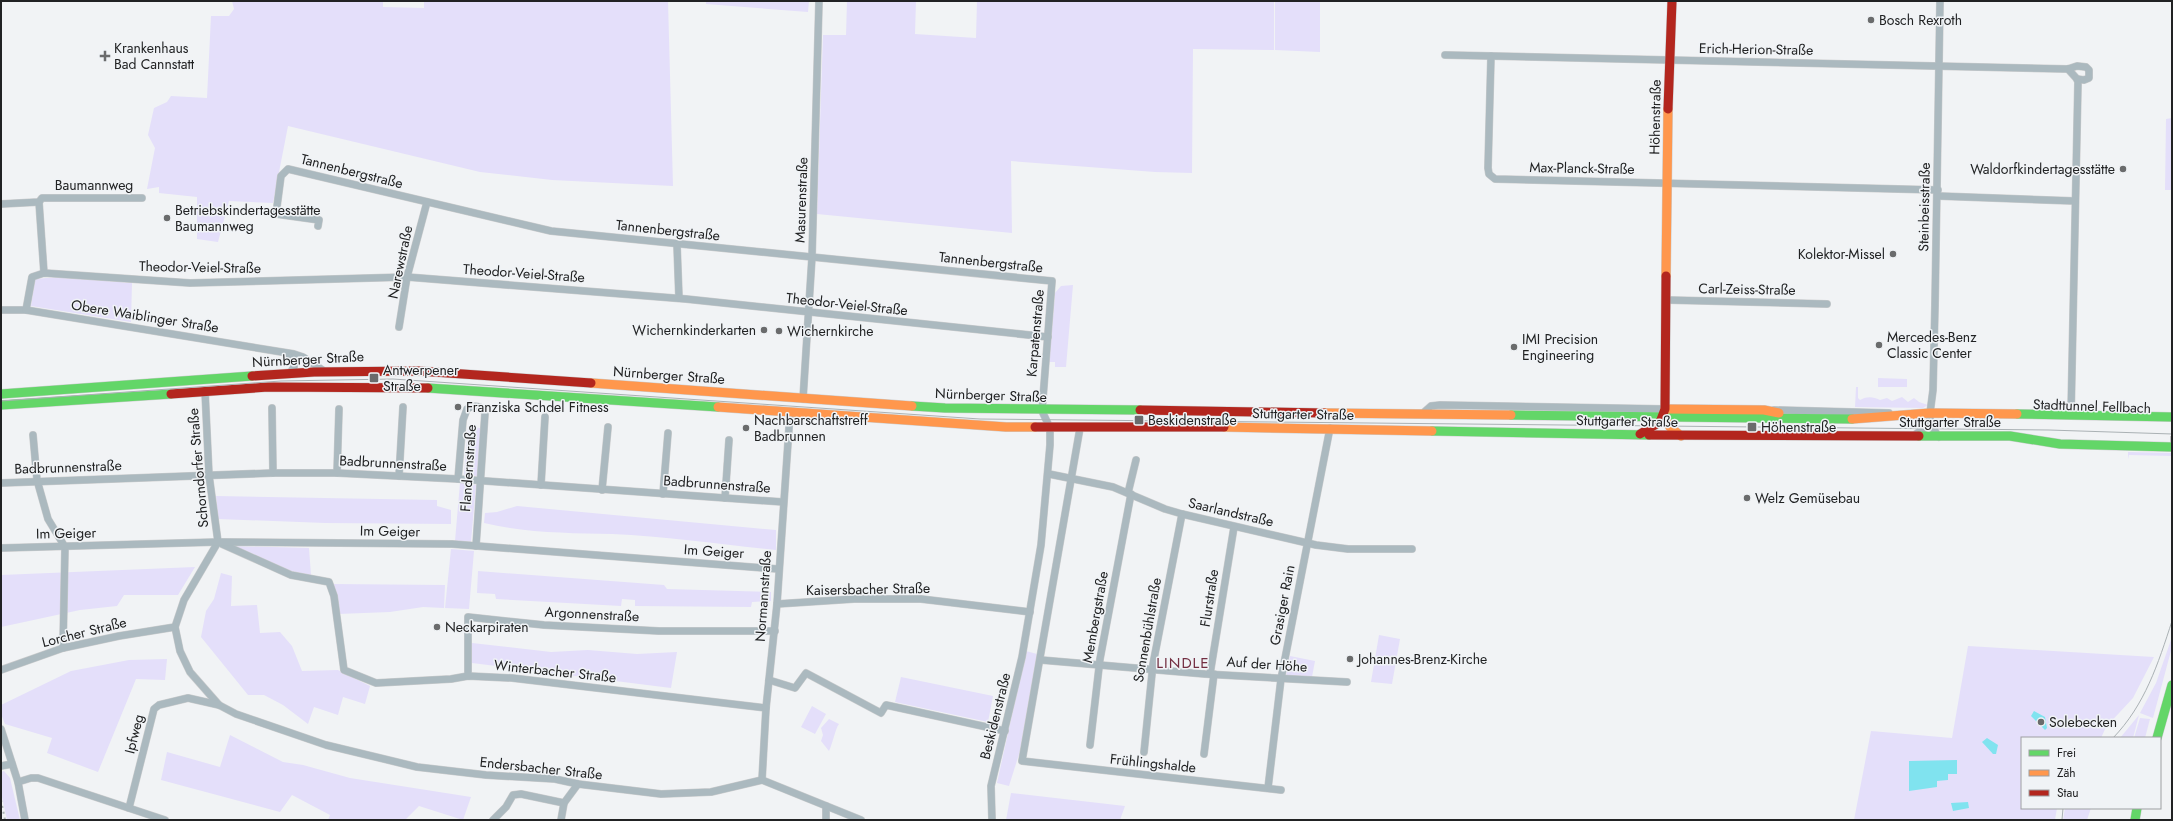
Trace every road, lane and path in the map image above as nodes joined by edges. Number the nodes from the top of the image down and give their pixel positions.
1 (819, 1) edge
2 (1672, 1) edge
3 (1940, 1) edge
4 (1444, 55) dead end
5 (1490, 56) junction
6 (1670, 60) junction
7 (1939, 66) junction
8 (2068, 69) junction
9 (2078, 81) junction
10 (1668, 183) junction
11 (1938, 193) junction
12 (142, 198) dead end
13 (2075, 201) junction
14 (39, 202) junction
15 (426, 202) junction
16 (1, 204) edge
17 (318, 226) dead end
18 (677, 245) junction
19 (812, 257) junction
20 (44, 272) junction
21 (407, 277) junction
22 (1052, 281) joint
23 (679, 298) junction
24 (1667, 300) junction
25 (1827, 304) dead end
26 (1, 310) edge
27 (26, 310) junction
28 (810, 313) junction
29 (399, 327) dead end
30 (1048, 337) junction
31 (284, 353) junction
32 (324, 371) junction
33 (290, 373) junction
34 (205, 391) junction
35 (1, 394) edge
36 (803, 399) junction
37 (1, 405) edge
38 (403, 407) dead end
39 (272, 408) dead end
40 (339, 408) dead end
41 (1042, 410) junction
42 (1764, 410) junction
43 (1068, 411) junction
44 (790, 413) junction
45 (1664, 413) junction
46 (1930, 413) junction
47 (1335, 414) joint
48 (1913, 414) junction
49 (2011, 415) junction
50 (2071, 415) junction
51 (545, 417) dead end
52 (2172, 417) edge
53 (1815, 419) junction
54 (2172, 422) edge
55 (1932, 427) junction
56 (608, 428) dead end
57 (1025, 428) junction
58 (1050, 428) junction
59 (1080, 428) junction
60 (1330, 428) junction
61 (668, 433) dead end
62 (33, 435) dead end
63 (1638, 435) junction
64 (1681, 436) junction
65 (1913, 436) junction
66 (1939, 437) junction
67 (729, 440) dead end
68 (2171, 444) edge
69 (1136, 460) dead end
70 (273, 473) junction
71 (337, 473) junction
72 (1049, 474) junction
73 (209, 475) junction
74 (399, 476) junction
75 (1071, 478) junction
76 (458, 479) junction
77 (37, 480) junction
78 (482, 481) junction
79 (1, 483) edge
80 (541, 485) junction
81 (602, 490) junction
82 (1129, 493) junction
83 (663, 494) junction
84 (725, 498) junction
85 (783, 502) junction
86 (1182, 514) junction
87 (1234, 527) junction
88 (218, 542) junction
89 (1308, 543) junction
90 (476, 546) junction
91 (65, 547) junction
92 (1, 548) edge
93 (1412, 549) dead end
94 (778, 569) junction
95 (777, 604) junction
96 (1030, 612) junction
97 (175, 627) junction
98 (775, 631) junction
99 (63, 648) junction
100 (1041, 660) junction
101 (1099, 665) junction
102 (1152, 669) junction
103 (1, 670) edge
104 (1212, 674) junction
105 (468, 676) junction
106 (1281, 679) junction
107 (769, 680) junction
108 (1347, 682) dead end
109 (2172, 684) edge
110 (219, 705) junction
111 (766, 708) junction
112 (1, 728) edge
113 (1005, 731) junction
114 (2157, 737) edge
115 (1090, 745) dead end
116 (1144, 752) dead end
117 (1204, 754) dead end
118 (12, 764) junction
119 (1, 766) edge
120 (762, 780) junction
121 (18, 782) junction
122 (578, 784) junction
123 (1268, 788) junction
124 (1281, 790) dead end
125 (564, 803) junction
126 (826, 806) junction
127 (129, 808) junction
128 (2138, 809) edge
129 (25, 820) edge
130 (165, 820) edge
131 (493, 820) edge
132 (560, 820) edge
133 (826, 820) edge
134 (860, 820) edge
135 (992, 820) edge
136 (2135, 820) edge

1 - 19 street, Masurenstraße
2 - 6 main road, Höhenstraße
3 - 7 street, Steinbeisstraße
4 - 5 street, Erich-Herion-Straße
5 - 6 street, Erich-Herion-Straße
5 - 10 street, Max-Planck-Straße
6 - 7 street, Erich-Herion-Straße
6 - 10 main road, Höhenstraße
7 - 8 street, Erich-Herion-Straße
7 - 11 street, Steinbeisstraße
8 - 9 street
8 - 9 street, Erich-Herion-Straße
9 - 13 street
10 - 11 street, Max-Planck-Straße
10 - 24 main road, Höhenstraße
11 - 13 street, Max-Planck-Straße
11 - 46 street, Steinbeisstraße
12 - 14 street, Baumannweg
13 - 50 street
14 - 16 street, Baumannweg
14 - 20 street
15 - 17 street, Tannenbergstraße
15 - 18 street, Tannenbergstraße
15 - 21 street, Narewstraße
18 - 19 street, Tannenbergstraße
18 - 23 street
19 - 22 street, Tannenbergstraße
19 - 28 street, Masurenstraße
20 - 21 street, Theodor-Veiel-Straße
20 - 27 street
21 - 23 street, Theodor-Veiel-Straße
21 - 29 street, Narewstraße
22 - 30 street, Karpatenstraße
23 - 28 street, Theodor-Veiel-Straße
24 - 25 street, Carl-Zeiss-Straße
24 - 45 main road, Höhenstraße
26 - 27 street, Obere Waiblinger Straße
27 - 31 street, Obere Waiblinger Straße
28 - 30 street, Theodor-Veiel-Straße
28 - 36 street, Masurenstraße
30 - 41 street, Karpatenstraße
31 - 32 street, Obere Waiblinger Straße
31 - 33 street
32 - 33 main road, Nürnberger Straße
32 - 36 main road, Nürnberger Straße
33 - 35 main road, Nürnberger Straße
34 - 37 main road, Nürnberger Straße
34 - 44 main road, Nürnberger Straße
34 - 73 street, Schorndorfer Straße
36 - 41 main road, Nürnberger Straße
38 - 74 street
39 - 70 street
40 - 71 street
41 - 43 main road, Nürnberger Straße
41 - 57 main road
41 - 58 street
42 - 45 main road
42 - 48 street, Stuttgarter Straße
42 - 53 main road
43 - 47 main road, Nürnberger Straße
43 - 58 main road
44 - 57 main road, Nürnberger Straße
44 - 85 street, Normannstraße
45 - 47 main road, Stuttgarter Straße
45 - 53 main road, Stuttgarter Straße
45 - 63 main road
45 - 64 main road
46 - 48 main road, Stuttgarter Straße
46 - 49 main road, Stuttgarter Straße
46 - 55 street, Steinbeisstraße
48 - 53 main road, Stuttgarter Straße
49 - 50 main road, Stuttgarter Straße
49 - 54 main road, Stadttunnel Fellbach
50 - 52 main road, Stuttgarter Straße
51 - 80 street
55 - 65 street
55 - 66 street
56 - 81 street
57 - 58 main road, Nürnberger Straße
58 - 59 main road, Nürnberger Straße
58 - 72 street, Beskidenstraße
59 - 60 main road, Stuttgarter Straße
59 - 75 street
60 - 63 main road, Stuttgarter Straße
60 - 89 street, Grasiger Rain
61 - 83 street
62 - 77 street
63 - 64 main road, Stuttgarter Straße
64 - 65 main road, Stuttgarter Straße
65 - 66 main road, Stuttgarter Straße
66 - 68 main road, Stuttgarter Straße
67 - 84 street
69 - 82 street, Membergstraße
70 - 71 street, Badbrunnenstraße
70 - 73 street, Badbrunnenstraße
71 - 74 street, Badbrunnenstraße
72 - 75 street, Saarlandstraße
72 - 96 street, Beskidenstraße
73 - 77 street, Badbrunnenstraße
73 - 88 street, Schorndorfer Straße
74 - 76 street, Badbrunnenstraße
75 - 82 street, Saarlandstraße
75 - 100 street
76 - 78 street, Badbrunnenstraße
76 - 78 street, Flandernstraße
77 - 79 street, Badbrunnenstraße
77 - 91 street
78 - 80 street, Badbrunnenstraße
78 - 90 street, Flandernstraße
80 - 81 street, Badbrunnenstraße
81 - 83 street, Badbrunnenstraße
82 - 86 street, Saarlandstraße
82 - 101 street, Membergstraße
83 - 84 street, Badbrunnenstraße
84 - 85 street, Badbrunnenstraße
85 - 94 street, Normannstraße
86 - 87 street, Saarlandstraße
86 - 102 street, Sonnenbühlstraße
87 - 89 street, Saarlandstraße
87 - 104 street, Flurstraße
88 - 90 street, Im Geiger
88 - 91 street, Im Geiger
88 - 97 street
88 - 105 street, Winterbacher Straße
89 - 93 street, Saarlandstraße
89 - 106 street, Grasiger Rain
90 - 94 street, Im Geiger
91 - 92 street, Im Geiger
91 - 99 street
94 - 95 street, Normannstraße
95 - 96 street, Kaisersbacher Straße
95 - 98 street, Normannstraße
96 - 113 street, Beskidenstraße
97 - 99 street, Lorcher Straße
97 - 110 street
98 - 105 street, Argonnenstraße
98 - 107 street, Normannstraße
99 - 103 street, Lorcher Straße
100 - 101 street, Auf der Höhe
100 - 123 street, Frühlingshalde
101 - 102 street, Auf der Höhe
101 - 115 street, Membergstraße
102 - 104 street, Auf der Höhe
102 - 116 street, Sonnenbühlstraße
104 - 106 street, Auf der Höhe
104 - 117 street, Flurstraße
105 - 111 street, Winterbacher Straße
106 - 108 street, Auf der Höhe
106 - 123 street, Grasiger Rain
107 - 111 street, Normannstraße
107 - 113 street
109 - 114 main road
110 - 122 street, Endersbacher Straße
110 - 127 street, Ipfweg
111 - 120 street, Normannstraße
112 - 118 street
113 - 135 street, Beskidenstraße
118 - 119 street
118 - 121 street
120 - 122 street, Endersbacher Straße
120 - 126 street
121 - 127 street
121 - 129 street
122 - 125 street
123 - 124 street, Frühlingshalde
125 - 131 street
125 - 132 street
126 - 133 street
126 - 134 street
127 - 130 street
128 - 136 main road

